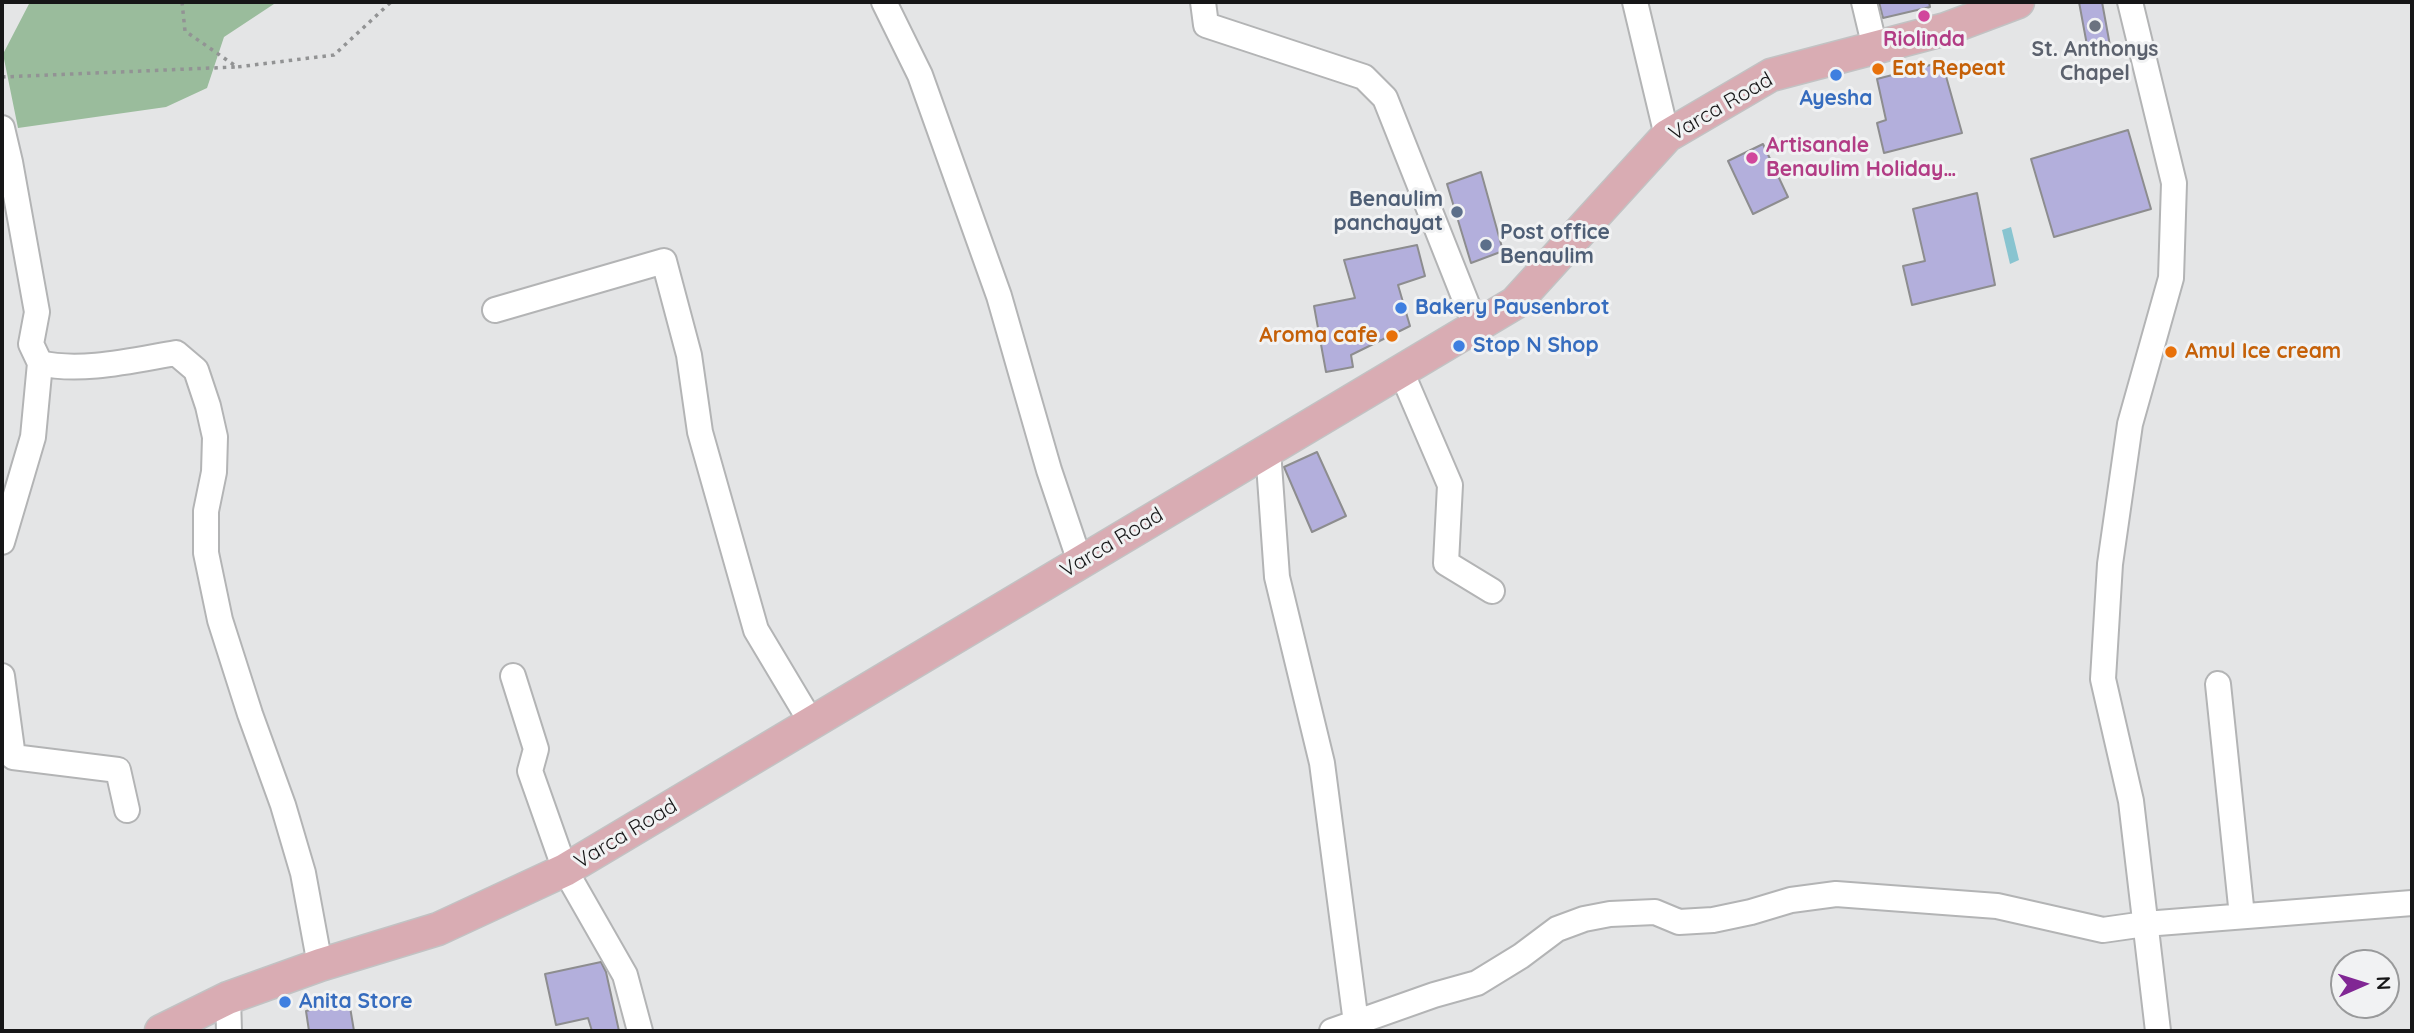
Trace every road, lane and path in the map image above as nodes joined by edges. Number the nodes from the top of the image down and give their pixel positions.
1 (182, 2) edge
2 (391, 2) edge
3 (884, 2) edge
4 (1203, 2) edge
5 (1635, 2) edge
6 (1864, 2) edge
7 (2018, 2) edge
8 (2130, 2) edge
9 (1875, 48) junction
10 (237, 67) junction
11 (2, 77) edge
12 (2, 128) edge
13 (1667, 136) junction
14 (495, 310) dead end
15 (1476, 327) junction
16 (40, 363) junction
17 (1401, 371) junction
18 (1268, 450) junction
19 (2, 542) edge
20 (1080, 562) junction
21 (1492, 591) dead end
22 (2, 676) edge
23 (513, 676) dead end
24 (2218, 684) dead end
25 (811, 722) junction
26 (127, 810) dead end
27 (565, 870) junction
28 (2412, 903) edge
29 (2242, 916) junction
30 (2145, 924) junction
31 (320, 965) junction
32 (228, 998) junction
33 (1356, 1023) junction
34 (161, 1031) edge
35 (229, 1031) edge
36 (640, 1031) edge
37 (1332, 1031) edge
38 (2158, 1031) edge

1 - 10 path
2 - 10 path
3 - 20 street
4 - 15 street
5 - 13 street
6 - 9 street
7 - 9 main road, Varca Road
8 - 30 street
9 - 13 main road, Varca Road
10 - 11 path
12 - 16 street
13 - 15 main road, Varca Road
14 - 25 street
15 - 17 main road, Varca Road
16 - 19 street
16 - 31 street
17 - 18 main road, Varca Road
17 - 21 street
18 - 20 main road, Varca Road
18 - 33 street
20 - 25 main road, Varca Road
22 - 26 street
23 - 27 street
24 - 29 street
25 - 27 main road, Varca Road
27 - 31 main road, Varca Road
27 - 36 street
28 - 29 street
29 - 30 street
30 - 33 street
30 - 38 street
31 - 32 main road, Varca Road
32 - 34 main road, Varca Road
32 - 35 street
33 - 37 street

